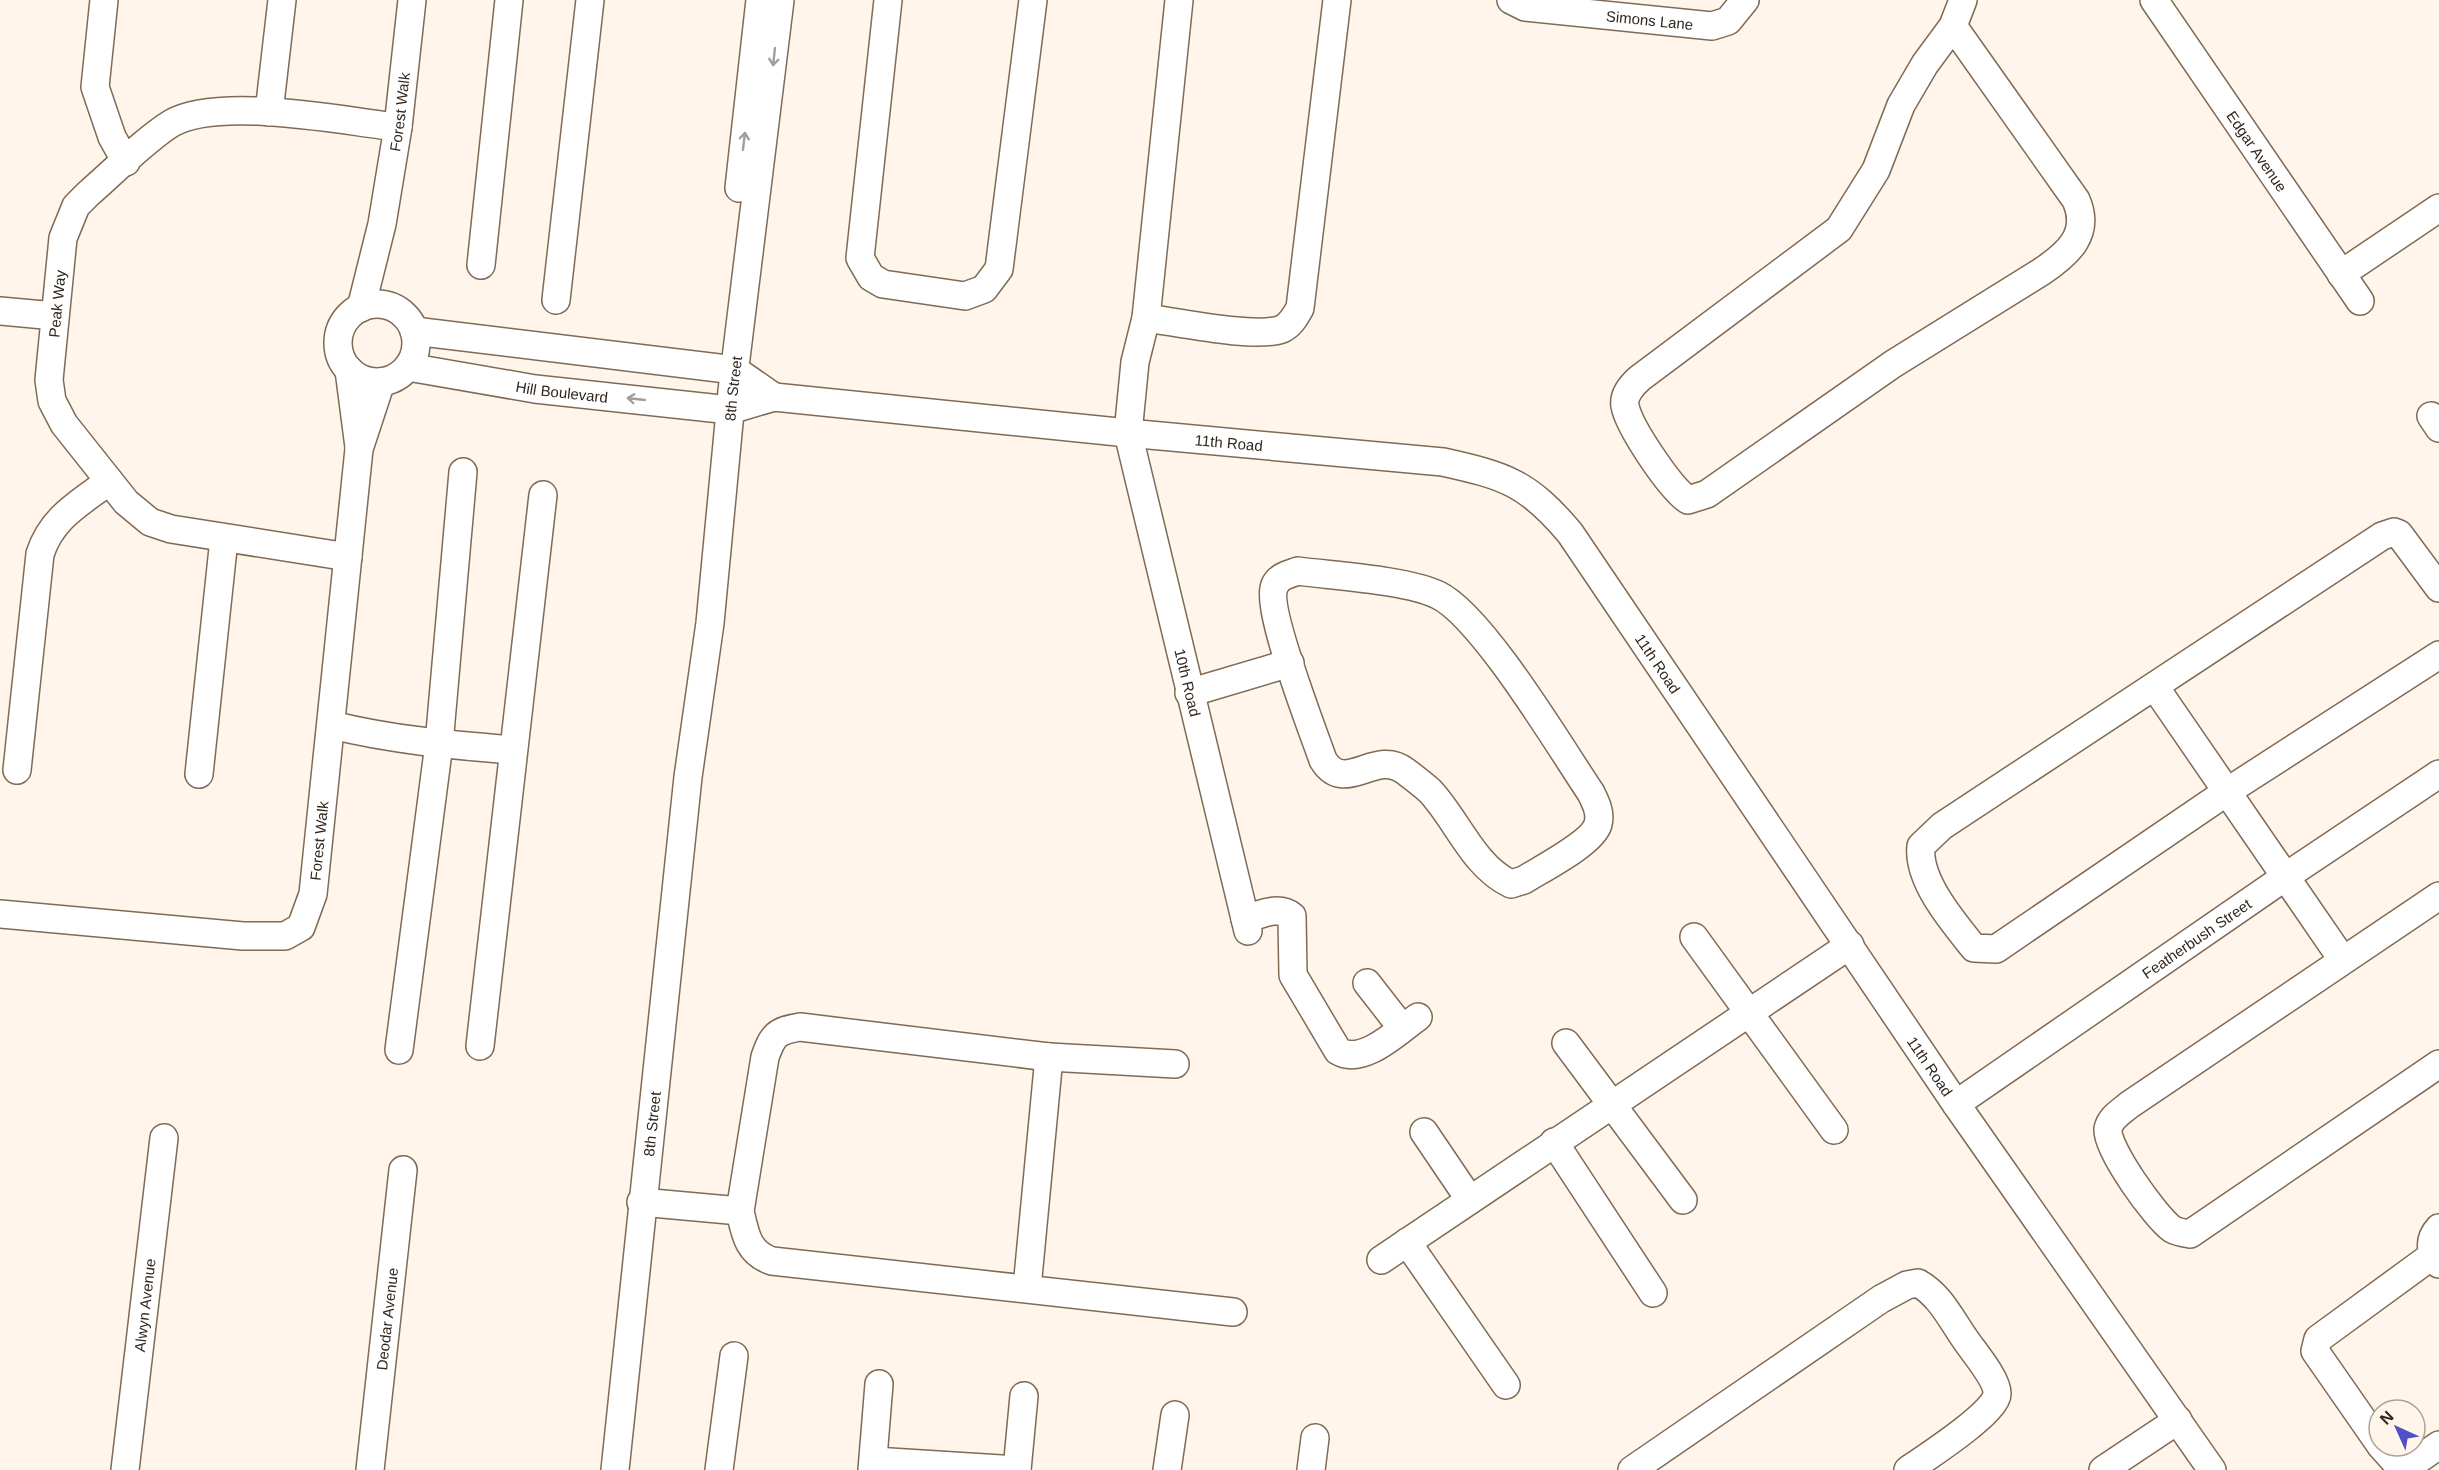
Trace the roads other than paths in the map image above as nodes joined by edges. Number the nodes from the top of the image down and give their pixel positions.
1 (104, 0) edge
2 (282, 0) edge
3 (411, 0) edge
4 (509, 0) edge
5 (590, 0) edge
6 (760, 0) edge
7 (780, 0) edge
8 (888, 0) edge
9 (1034, 0) edge
10 (1179, 0) edge
11 (1337, 0) edge
12 (1511, 0) edge
13 (1744, 0) edge
14 (1963, 0) edge
15 (2154, 0) edge
16 (1953, 26) junction
17 (269, 112) junction
18 (398, 127) junction
19 (126, 162) junction
20 (2439, 208) edge
21 (382, 224) junction
22 (481, 265) dead end
23 (2341, 274) junction
24 (556, 300) dead end
25 (2360, 301) dead end
26 (388, 306) junction
27 (361, 308) junction
28 (0, 311) edge
29 (55, 316) junction
30 (1146, 318) junction
31 (414, 331) junction
32 (471, 338) junction
33 (576, 350) junction
34 (408, 367) junction
35 (728, 369) junction
36 (349, 370) junction
37 (466, 378) junction
38 (381, 382) junction
39 (571, 393) junction
40 (774, 397) junction
41 (724, 410) junction
42 (1128, 433) junction
43 (359, 449) junction
44 (463, 472) dead end
45 (109, 481) junction
46 (543, 495) dead end
47 (224, 539) junction
48 (348, 557) junction
49 (2439, 588) edge
50 (2439, 655) edge
51 (1290, 663) junction
52 (2155, 687) junction
53 (1189, 693) junction
54 (332, 725) junction
55 (439, 744) junction
56 (513, 750) junction
57 (17, 770) dead end
58 (199, 774) dead end
59 (2439, 774) edge
60 (2225, 793) junction
61 (2285, 877) junction
62 (2439, 896) edge
63 (0, 914) edge
64 (1694, 937) dead end
65 (1850, 945) junction
66 (2342, 959) junction
67 (1367, 983) dead end
68 (1748, 1011) junction
69 (1566, 1043) dead end
70 (480, 1046) dead end
71 (399, 1050) dead end
72 (1049, 1057) junction
73 (1175, 1064) dead end
74 (2439, 1064) edge
75 (1611, 1103) junction
76 (1956, 1104) junction
77 (1834, 1130) dead end
78 (1424, 1132) dead end
79 (164, 1138) dead end
80 (1554, 1142) junction
81 (403, 1170) dead end
82 (1470, 1200) junction
83 (1683, 1200) dead end
84 (641, 1202) junction
85 (740, 1211) junction
86 (2439, 1228) edge
87 (1407, 1242) junction
88 (1381, 1260) dead end
89 (2436, 1260) edge
90 (1027, 1288) junction
91 (1653, 1293) dead end
92 (1233, 1312) dead end
93 (734, 1356) dead end
94 (879, 1384) dead end
95 (1506, 1385) dead end
96 (1024, 1395) dead end
97 (1174, 1415) dead end
98 (2178, 1420) junction
99 (2367, 1425) edge
100 (1314, 1438) dead end
101 (2392, 1458) edge
102 (2420, 1458) edge
103 (873, 1465) edge
104 (124, 1470) edge
105 (370, 1470) edge
106 (615, 1470) edge
107 (719, 1470) edge
108 (1017, 1470) edge
109 (1167, 1470) edge
110 (1311, 1470) edge
111 (1632, 1470) edge
112 (1908, 1470) edge
113 (2103, 1470) edge
114 (2212, 1470) edge

1 - 19 street
2 - 17 street
3 - 18 street, Forest Walk
4 - 22 street
5 - 24 street
35 -> 6 street, 8th Street
7 -> 35 street, 8th Street
8 - 9 street
10 - 30 street, 10th Road
11 - 30 street
12 - 13 street, Simons Lane
14 - 16 street
15 - 23 street, Edgar Avenue
16 - 16 street
17 - 18 street, Peak Way
17 - 19 street, Peak Way
18 - 21 street, Forest Walk
19 - 29 street, Peak Way
20 - 23 street
21 - 26 street, Forest Walk
21 - 27 street, Forest Walk
23 - 25 street, Edgar Avenue
26 - 27 street
26 - 31 street
27 - 36 street
28 - 29 street
29 - 45 street, Peak Way
30 - 42 street, 10th Road
31 - 32 street
31 - 34 street
32 - 33 street
32 - 37 street
33 - 35 street
33 - 39 street
34 - 37 street, Hill Boulevard
34 - 38 street
35 - 40 street, 11th Road
35 - 41 street, 8th Street
36 - 38 street
36 - 43 street, Forest Walk
37 - 39 street, Hill Boulevard
38 - 43 street, Forest Walk
41 -> 39 street, Hill Boulevard
40 - 41 street, 11th Road
40 - 42 street, 11th Road
41 - 84 street, 8th Street
42 - 53 street, 10th Road
42 - 65 street, 11th Road
43 - 48 street, Forest Walk
44 - 55 street
45 - 47 street, Peak Way
45 - 57 street
46 - 56 street
47 - 48 street, Peak Way
47 - 58 street
48 - 54 street, Forest Walk
49 - 52 street
50 - 60 street
51 - 51 street
51 - 53 street
52 - 60 street
52 - 60 street
53 - 67 street, 10th Road
54 - 55 street
54 - 63 street, Forest Walk
55 - 56 street
55 - 71 street
56 - 70 street
59 - 61 street, Featherbush Street
60 - 61 street
61 - 66 street
61 - 76 street, Featherbush Street
62 - 66 street
64 - 68 street
65 - 68 street
65 - 76 street, 11th Road
66 - 74 street
68 - 75 street
68 - 77 street
69 - 75 street
72 - 73 street
72 - 85 street
72 - 90 street
75 - 80 street
75 - 83 street
76 - 98 street, 11th Road
78 - 82 street
79 - 104 street, Alwyn Avenue
80 - 82 street
80 - 91 street
81 - 105 street, Deodar Avenue
82 - 87 street
84 - 85 street
84 - 106 street, 8th Street
85 - 90 street
86 - 89 street
87 - 88 street
87 - 95 street
89 - 99 street
90 - 92 street
93 - 107 street
94 - 103 street
96 - 108 street
97 - 109 street
98 - 113 street
98 - 114 street, 11th Road
100 - 110 street
101 - 102 street
103 - 108 street
111 - 112 street

